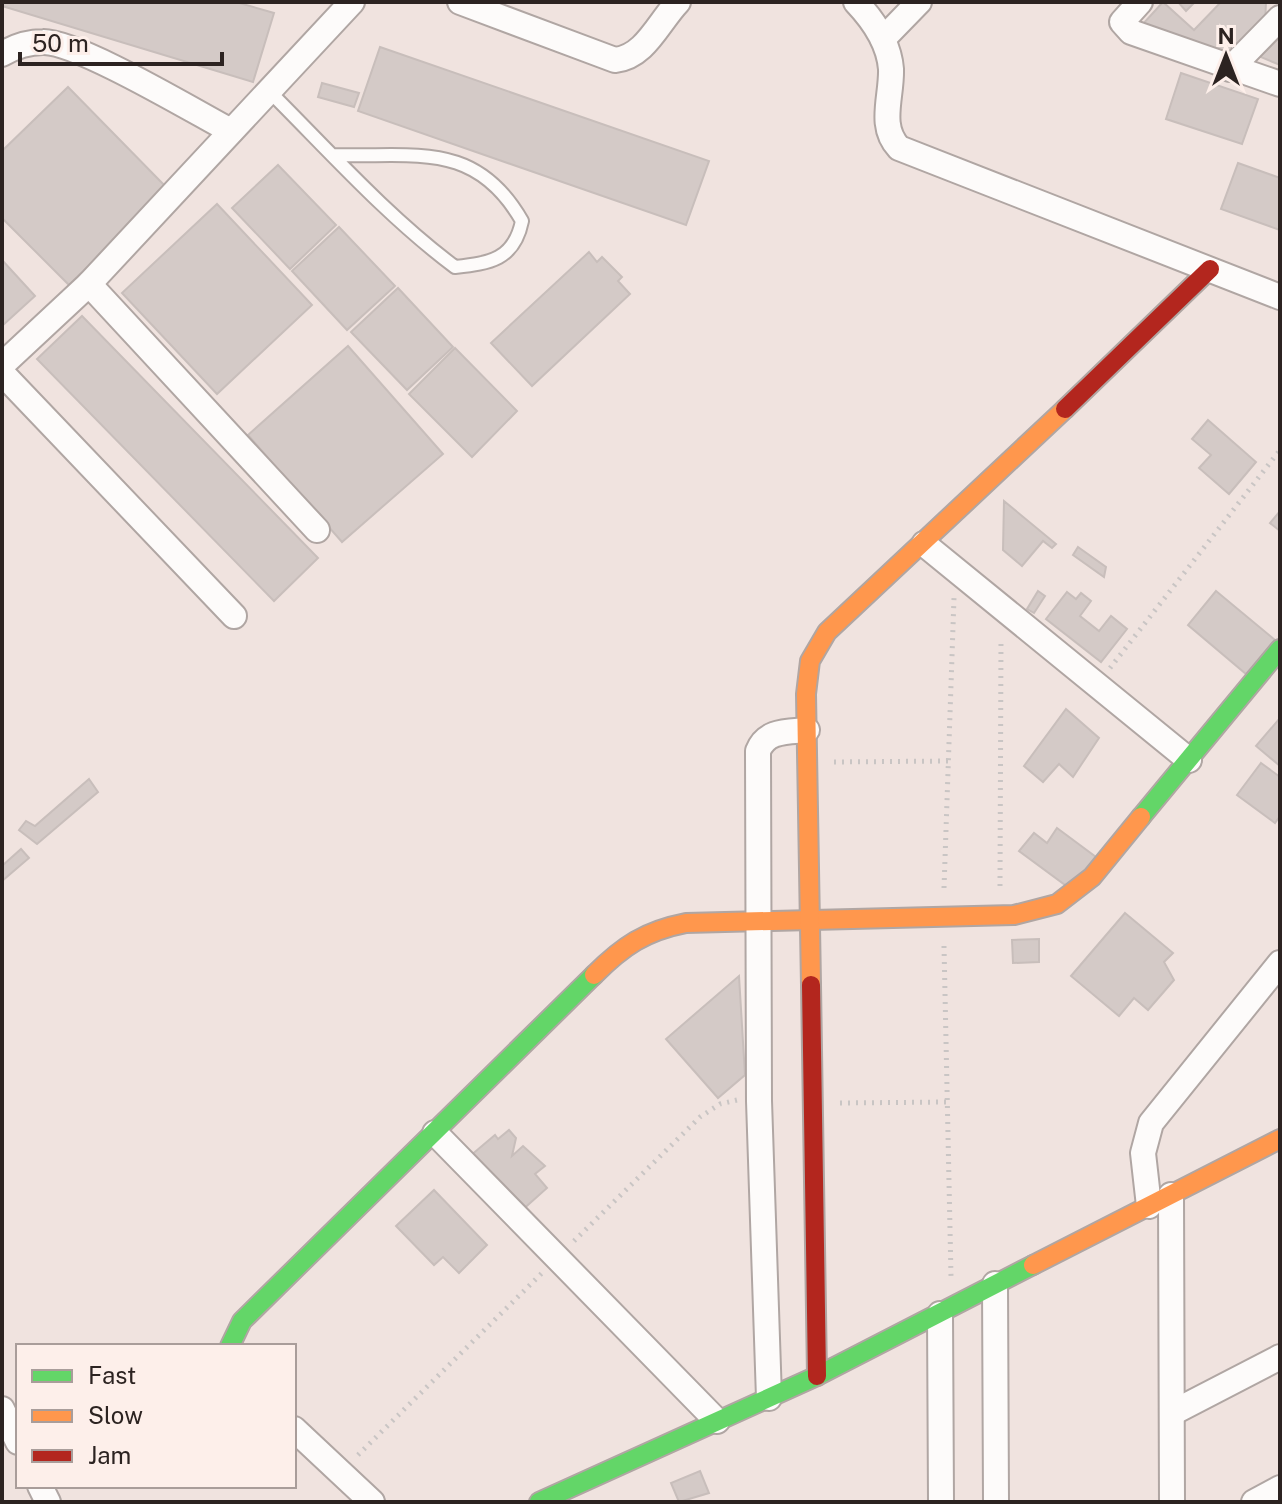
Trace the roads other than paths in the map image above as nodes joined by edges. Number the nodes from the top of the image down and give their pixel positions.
1 (352, 2) edge
2 (460, 2) edge
3 (678, 2) edge
4 (856, 2) edge
5 (919, 2) edge
6 (1140, 2) edge
7 (1117, 12) edge
8 (1280, 18) edge
9 (883, 39) junction
10 (2, 54) edge
11 (1230, 69) junction
12 (1280, 84) edge
13 (271, 93) junction
14 (231, 131) junction
15 (334, 155) junction
16 (1210, 269) junction
17 (89, 284) junction
18 (1280, 297) edge
19 (2, 365) edge
20 (2, 373) edge
21 (317, 530) dead end
22 (924, 544) junction
23 (234, 616) dead end
24 (1280, 649) edge
25 (807, 730) junction
26 (1189, 760) junction
27 (808, 919) junction
28 (758, 921) junction
29 (1280, 963) edge
30 (435, 1133) junction
31 (1280, 1139) edge
32 (1160, 1200) junction
33 (995, 1284) junction
34 (940, 1314) junction
35 (231, 1344) edge
36 (1280, 1357) edge
37 (817, 1376) junction
38 (769, 1398) junction
39 (2, 1409) edge
40 (1172, 1413) junction
41 (717, 1421) junction
42 (296, 1431) edge
43 (16, 1438) edge
44 (1280, 1488) edge
45 (372, 1502) edge
46 (539, 1502) edge
47 (941, 1502) edge
48 (996, 1502) edge
49 (1172, 1502) edge
50 (1254, 1502) edge

1 - 13 street
2 - 3 street
4 - 9 street
5 - 9 street
6 - 7 street
7 - 11 street
8 - 11 street
9 - 16 street
10 - 14 street
11 - 12 street
13 - 14 street
13 - 15 lane
14 - 17 street
15 - 15 lane
16 - 18 street
16 - 22 street
17 - 19 street
17 - 21 street
20 - 23 street
22 - 25 street
22 - 26 street
24 - 26 street
25 - 27 street
25 - 28 street
26 - 27 street
27 - 28 street
27 - 37 street
28 - 30 street
28 - 38 street
29 - 32 street
30 - 35 street
30 - 41 street
31 - 32 street
32 - 33 street
32 - 40 street
33 - 34 street
33 - 48 street
34 - 37 street
34 - 47 street
36 - 40 street
37 - 38 street
38 - 41 street
39 - 43 street
40 - 49 street
41 - 46 street
42 - 45 street
44 - 50 street

